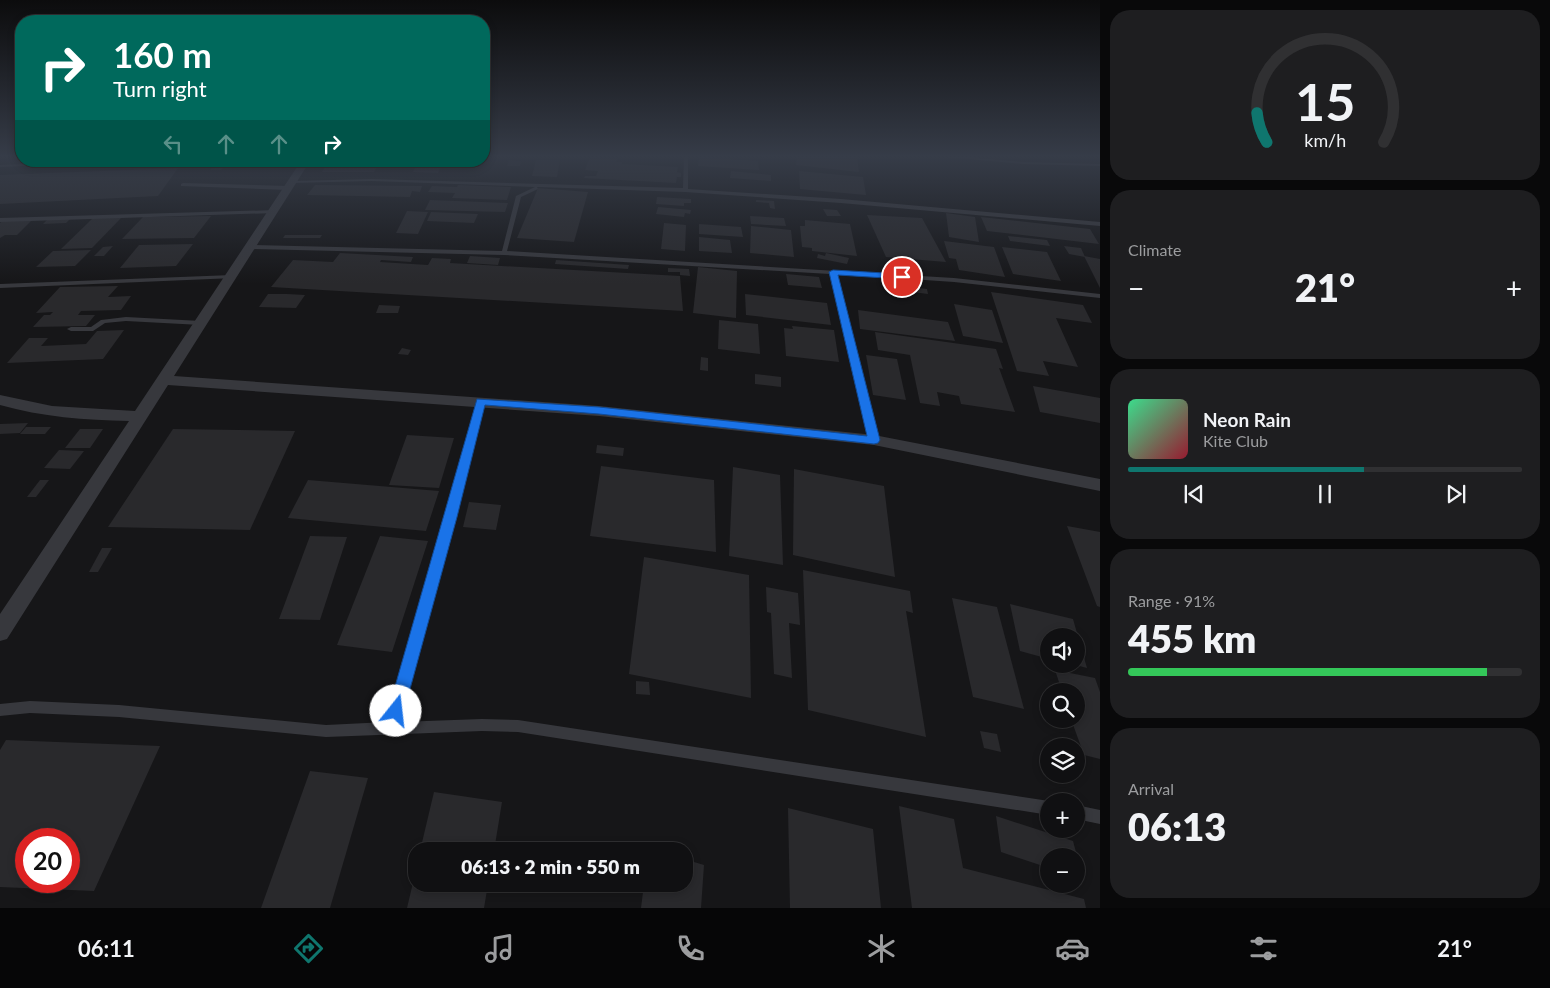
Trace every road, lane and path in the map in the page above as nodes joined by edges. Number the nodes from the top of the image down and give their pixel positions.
1 (282, 199) edge
2 (519, 199) edge
3 (814, 199) edge
4 (274, 211) junction
5 (0, 220) edge
6 (1100, 224) edge
7 (250, 247) junction
8 (504, 253) junction
9 (833, 272) junction
10 (232, 277) junction
11 (0, 286) edge
12 (1100, 296) edge
13 (201, 323) junction
14 (71, 328) dead end
15 (163, 380) junction
16 (0, 400) edge
17 (480, 401) junction
18 (140, 416) junction
19 (874, 440) junction
20 (1100, 485) edge
21 (5, 616) edge
22 (0, 632) edge
23 (0, 710) edge
24 (391, 729) junction
25 (1040, 807) edge
26 (1085, 814) edge
27 (1100, 817) edge

1 - 4 street
2 - 8 lane
3 - 6 lane
4 - 5 lane
4 - 7 street
7 - 8 lane
7 - 10 street
8 - 9 lane
9 - 12 lane
9 - 19 lane
10 - 11 lane
10 - 13 street
13 - 14 lane
13 - 15 street
15 - 17 street
15 - 18 street
16 - 18 street
17 - 19 street
17 - 24 lane
18 - 21 street
19 - 20 street
21 - 22 street
23 - 24 lane
24 - 25 lane
26 - 27 lane

